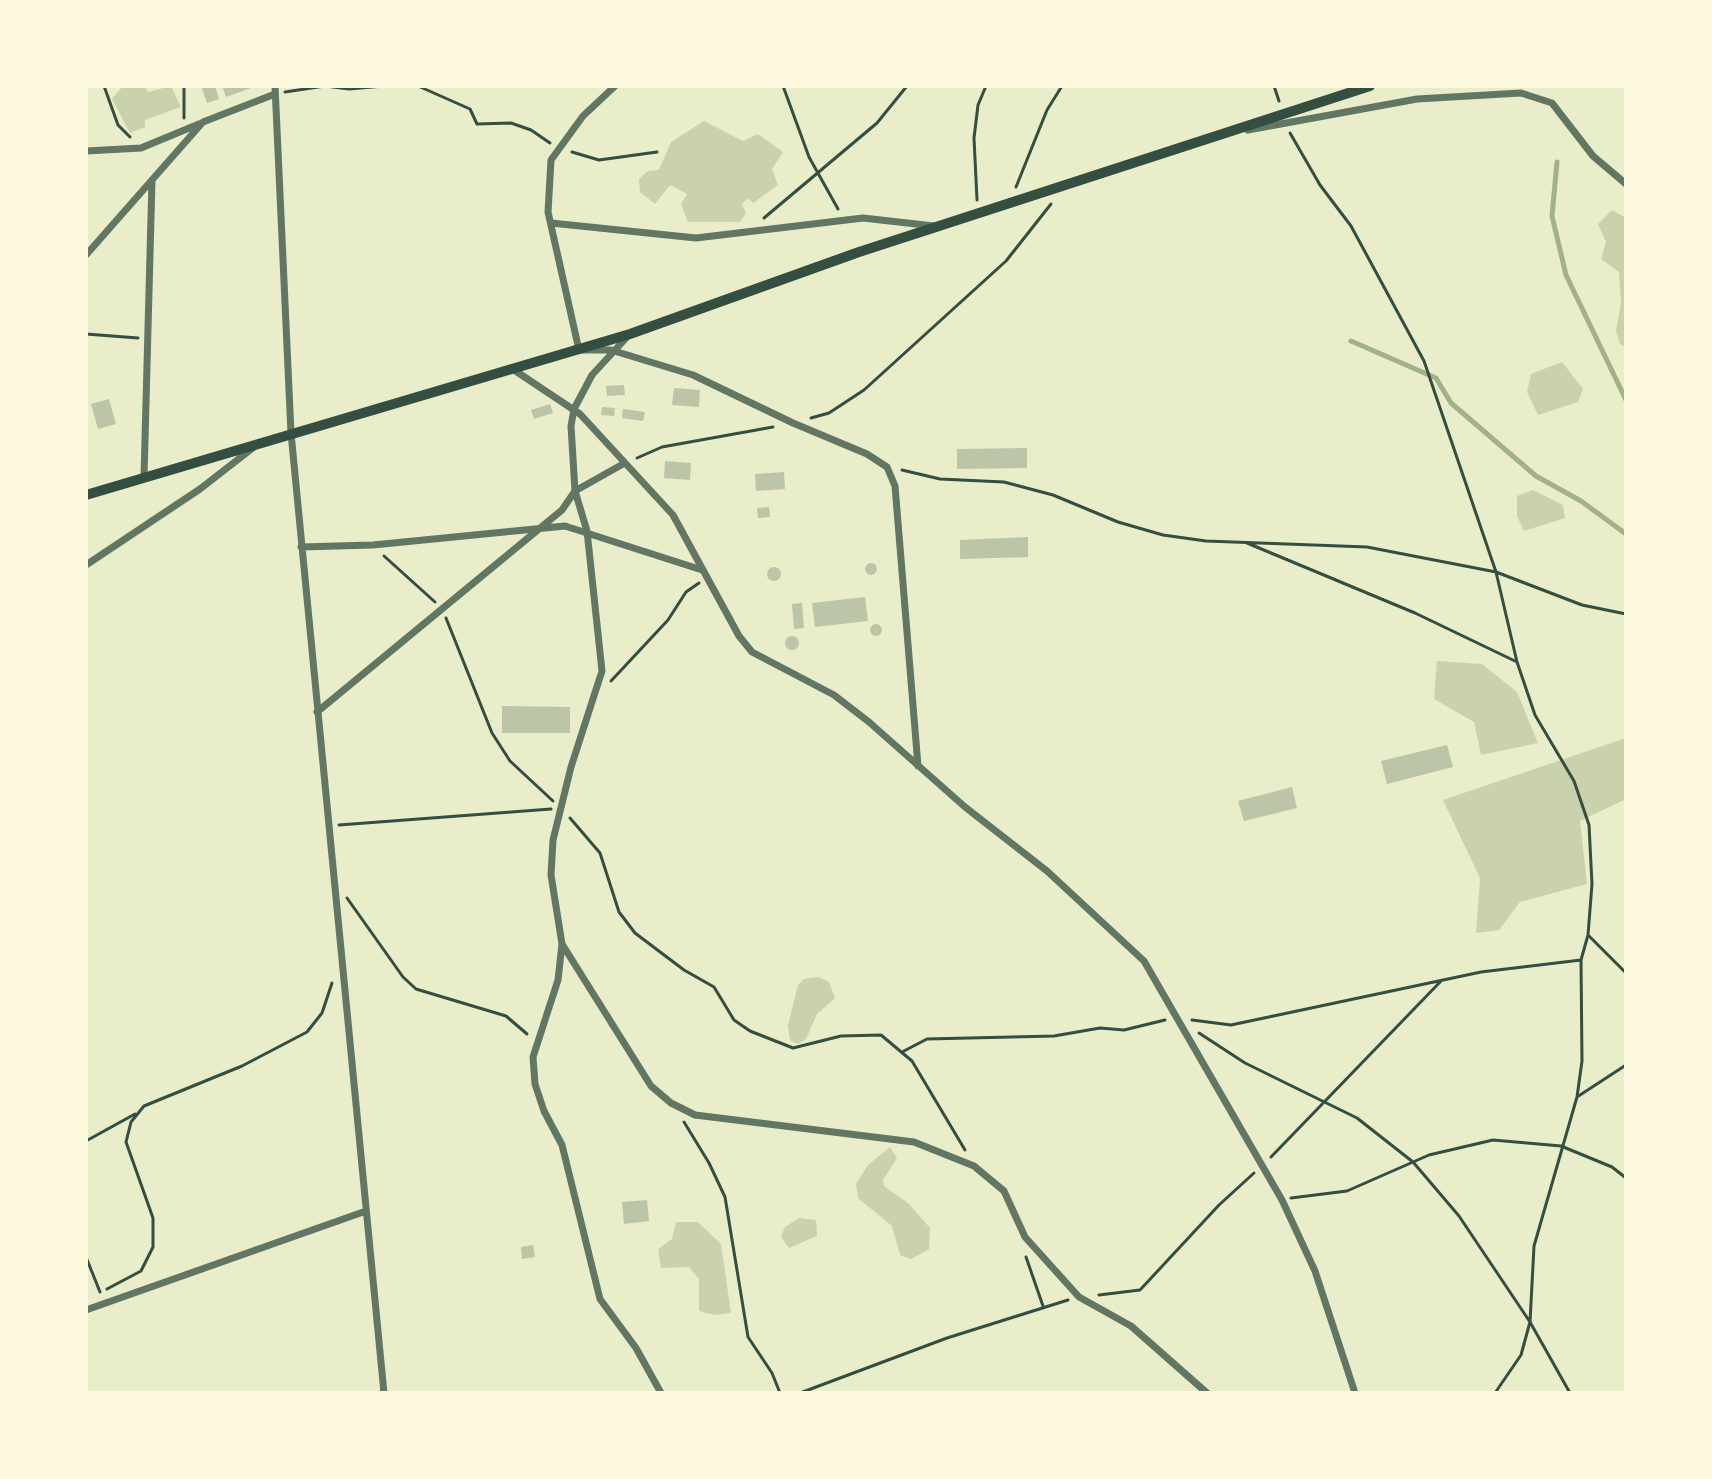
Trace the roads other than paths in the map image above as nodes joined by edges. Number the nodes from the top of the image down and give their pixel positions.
1 (615, 86) edge
2 (1370, 86) edge
3 (275, 90) edge
4 (203, 122) junction
5 (1238, 131) junction
6 (86, 151) edge
7 (152, 180) junction
8 (1626, 184) edge
9 (551, 223) junction
10 (936, 226) junction
11 (86, 255) edge
12 (630, 334) junction
13 (579, 350) junction
14 (611, 350) junction
15 (514, 370) junction
16 (574, 409) junction
17 (291, 433) junction
18 (261, 441) junction
19 (623, 464) junction
20 (144, 477) junction
21 (575, 491) junction
22 (86, 495) edge
23 (540, 529) junction
24 (587, 531) junction
25 (301, 547) junction
26 (86, 565) edge
27 (703, 570) junction
28 (317, 712) junction
29 (918, 767) junction
30 (562, 944) junction
31 (366, 1211) junction
32 (87, 1309) edge
33 (384, 1393) edge
34 (661, 1393) edge
35 (1207, 1393) edge
36 (1355, 1393) edge

1 - 9 street
2 - 5 main road
3 - 4 street
3 - 17 street
4 - 6 street
4 - 7 street
5 - 8 street
5 - 10 main road
7 - 11 street
7 - 20 street
9 - 10 street
9 - 13 street
10 - 12 main road
12 - 13 main road
12 - 14 street
13 - 14 street
13 - 15 main road
14 - 16 street
14 - 29 street
15 - 16 street
15 - 17 main road
16 - 19 street
16 - 21 street
17 - 18 main road
17 - 25 street
18 - 20 main road
18 - 26 street
19 - 21 street
19 - 27 street
20 - 22 main road
21 - 23 street
21 - 24 street
23 - 24 street
23 - 25 street
23 - 28 street
24 - 27 street
24 - 30 street
25 - 28 street
27 - 29 street
28 - 31 street
29 - 36 street
30 - 34 street
30 - 35 street
31 - 32 street
31 - 33 street

